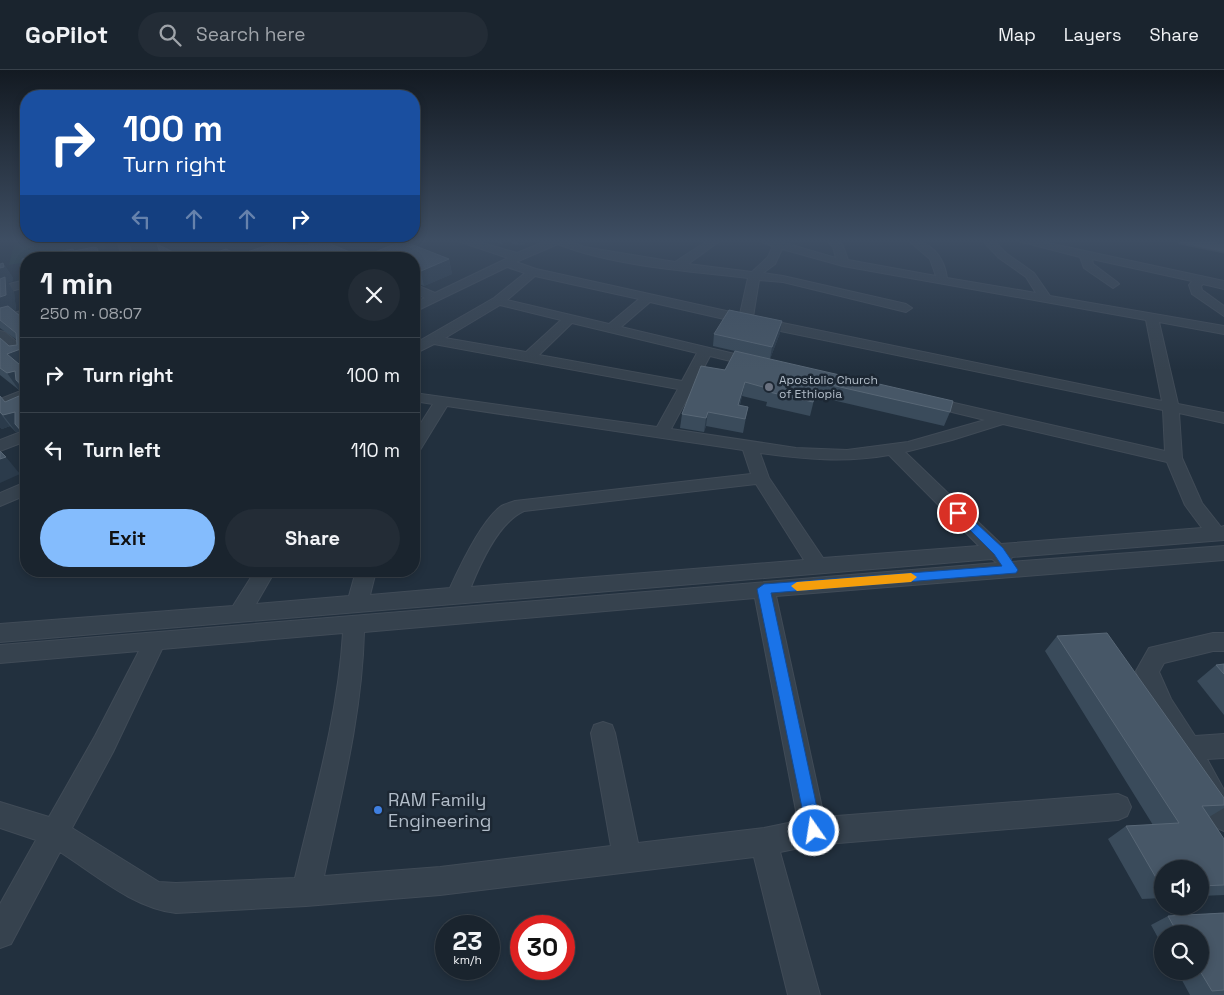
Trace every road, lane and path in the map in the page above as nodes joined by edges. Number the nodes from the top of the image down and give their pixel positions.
1 (465, 283) edge
2 (520, 283) edge
3 (580, 283) edge
4 (752, 283) edge
5 (796, 283) edge
6 (955, 283) edge
7 (1035, 283) edge
8 (1198, 283) edge
9 (20, 285) edge
10 (0, 290) edge
11 (420, 291) edge
12 (435, 298) junction
13 (646, 299) junction
14 (1046, 299) junction
15 (498, 301) junction
16 (420, 305) edge
17 (906, 308) dead end
18 (1224, 312) edge
19 (20, 315) edge
20 (1152, 318) junction
21 (569, 319) junction
22 (0, 320) edge
23 (746, 320) junction
24 (611, 329) junction
25 (1224, 330) edge
26 (0, 334) edge
27 (430, 339) junction
28 (420, 346) edge
29 (6, 347) edge
30 (704, 352) junction
31 (20, 354) edge
32 (528, 358) junction
33 (771, 366) edge
34 (686, 386) junction
35 (20, 398) edge
36 (420, 398) edge
37 (910, 398) edge
38 (442, 401) junction
39 (0, 404) edge
40 (1171, 408) junction
41 (1224, 418) edge
42 (999, 420) junction
43 (661, 433) junction
44 (420, 436) edge
45 (20, 438) edge
46 (749, 444) junction
47 (0, 446) edge
48 (892, 449) junction
49 (1174, 458) junction
50 (761, 478) junction
51 (20, 491) edge
52 (0, 500) edge
53 (1220, 533) edge
54 (998, 551) junction
55 (1224, 553) edge
56 (818, 566) junction
57 (1012, 570) junction
58 (262, 577) edge
59 (365, 577) edge
60 (764, 589) junction
61 (457, 594) junction
62 (293, 609) junction
63 (356, 613) junction
64 (239, 614) junction
65 (289, 630) junction
66 (0, 633) edge
67 (154, 642) junction
68 (1224, 642) edge
69 (0, 654) edge
70 (603, 733) dead end
71 (1224, 746) edge
72 (1189, 748) junction
73 (1118, 807) dead end
74 (0, 815) edge
75 (1224, 818) edge
76 (814, 831) junction
77 (55, 833) junction
78 (764, 842) junction
79 (627, 858) junction
80 (306, 892) junction
81 (0, 933) edge
82 (804, 995) edge

1 - 12 street
2 - 15 street
3 - 13 street
4 - 23 street
5 - 17 street
6 - 14 street
7 - 14 street
8 - 18 street
9 - 10 street
11 - 12 street
12 - 16 street
13 - 23 street
13 - 24 street
14 - 20 street
15 - 21 street
15 - 27 street
19 - 22 street
20 - 25 street
20 - 40 street
21 - 24 street
21 - 32 street
23 - 40 street
24 - 30 street
26 - 29 street
27 - 28 street
27 - 32 street
29 - 31 street
30 - 33 street
30 - 34 street
32 - 34 street
34 - 43 street
35 - 39 street
36 - 38 street
37 - 42 street
38 - 43 street
38 - 44 street
40 - 41 street
40 - 49 street
42 - 48 street
42 - 49 street
43 - 46 street
45 - 47 street
46 - 48 street
46 - 50 street
48 - 54 street
49 - 53 street
50 - 56 street
50 - 61 street
51 - 52 street
53 - 54 street
54 - 56 street
54 - 57 street
55 - 57 street
56 - 61 street
57 - 60 street
58 - 64 street
59 - 63 street
60 - 63 street
60 - 76 street
61 - 63 street
62 - 63 street
62 - 64 street
62 - 65 street
63 - 65 street
63 - 80 street
64 - 66 street
65 - 67 street
67 - 69 street
67 - 77 street
68 - 72 street
70 - 79 street
71 - 72 street
72 - 75 street
73 - 76 street
74 - 77 street
76 - 78 street
77 - 80 street
77 - 81 street
78 - 79 street
78 - 82 street
79 - 80 street

